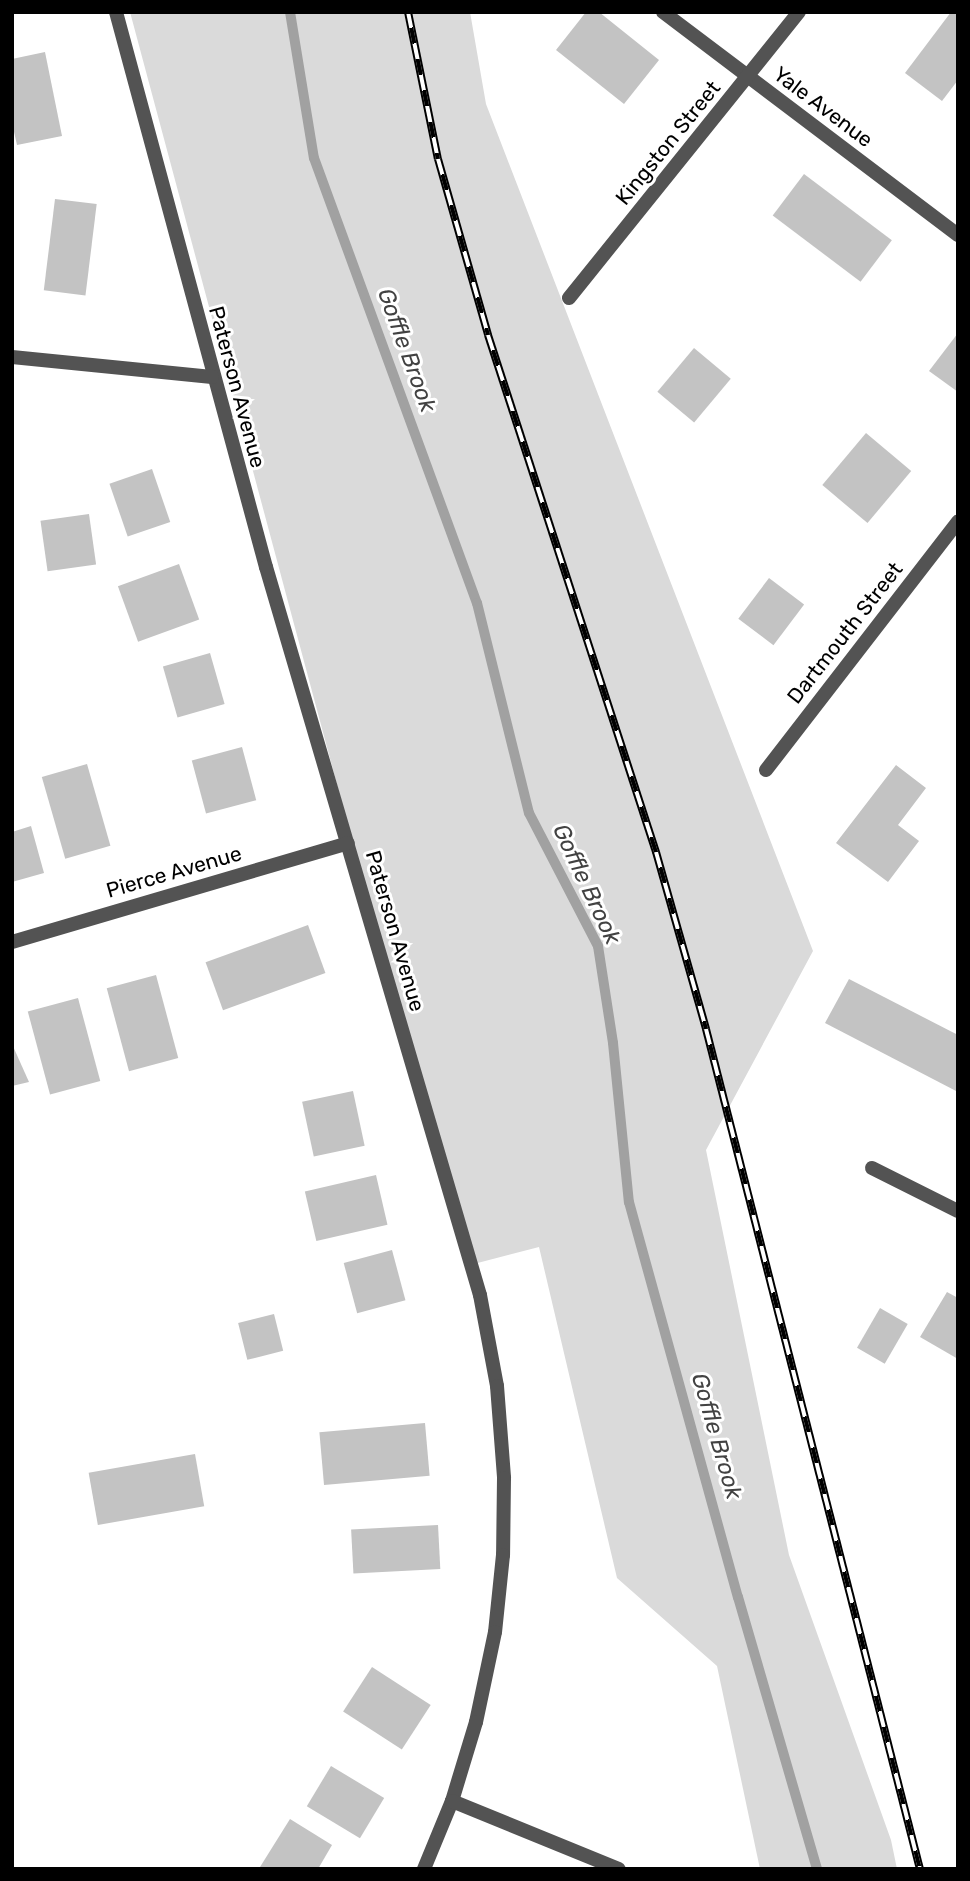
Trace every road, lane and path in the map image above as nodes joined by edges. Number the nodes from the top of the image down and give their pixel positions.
1 (116, 12) edge
2 (663, 12) edge
3 (799, 12) edge
4 (748, 77) junction
5 (958, 235) edge
6 (569, 298) dead end
7 (12, 357) edge
8 (212, 377) junction
9 (958, 522) edge
10 (766, 770) dead end
11 (348, 843) junction
12 (12, 942) edge
13 (872, 1168) dead end
14 (958, 1211) edge
15 (452, 1801) junction
16 (424, 1869) edge
17 (620, 1869) edge

1 - 8 street, Paterson Avenue
2 - 4 street, Yale Avenue
3 - 4 street, Kingston Street
4 - 5 street, Yale Avenue
4 - 6 street, Kingston Street
7 - 8 street
8 - 11 street, Paterson Avenue
9 - 10 street, Dartmouth Street
11 - 12 street, Pierce Avenue
11 - 15 street, Paterson Avenue
13 - 14 street
15 - 16 street, Paterson Avenue
15 - 17 street

